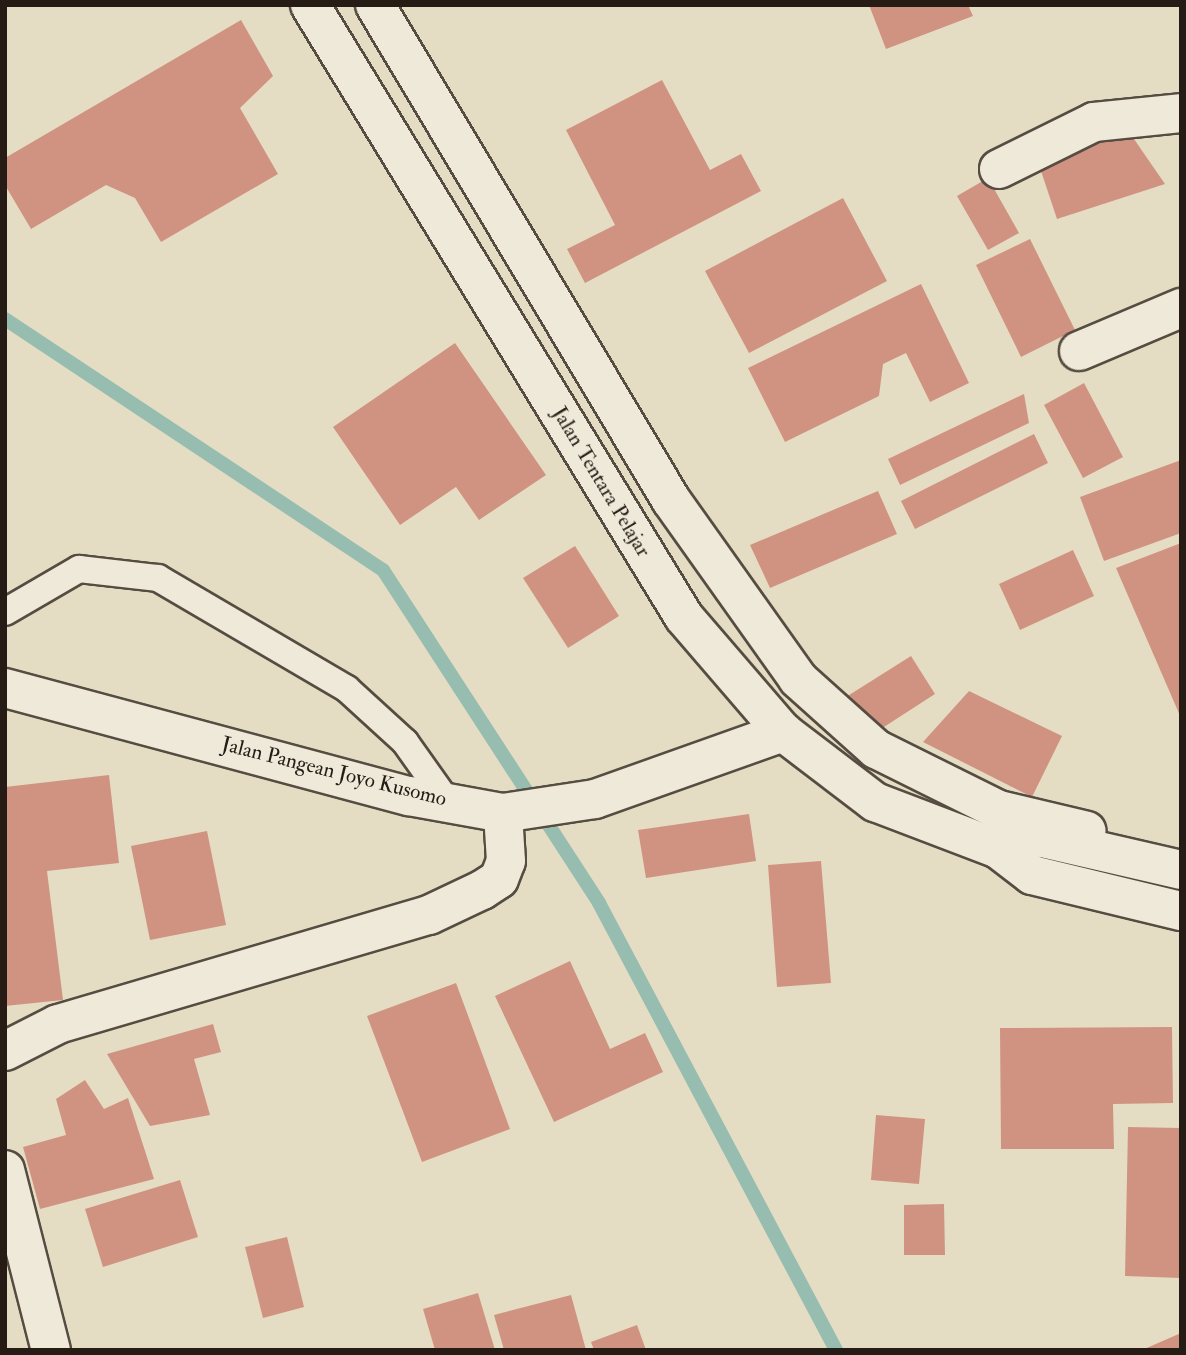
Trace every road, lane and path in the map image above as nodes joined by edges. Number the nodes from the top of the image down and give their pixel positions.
1 (310, 5) edge
2 (375, 5) edge
3 (1181, 113) edge
4 (999, 169) dead end
5 (1181, 308) edge
6 (1079, 351) dead end
7 (5, 612) edge
8 (5, 688) edge
9 (783, 732) junction
10 (447, 801) junction
11 (503, 813) junction
12 (998, 849) junction
13 (1181, 854) edge
14 (1181, 870) edge
15 (1181, 911) edge
16 (5, 1051) edge
17 (5, 1170) edge
18 (51, 1350) edge

1 - 9 main road, Jalan Tentara Pelajar
2 - 13 main road
3 - 4 main road
5 - 6 main road
7 - 10 lane
8 - 10 main road, Jalan Pangean Joyo Kusomo
9 - 11 main road, Jalan Pangean Joyo Kusomo
9 - 12 main road, Jalan Tentara Pelajar
10 - 11 main road, Jalan Pangean Joyo Kusomo
11 - 16 main road
12 - 14 main road
12 - 15 main road, Jalan Tentara Pelajar
17 - 18 main road

